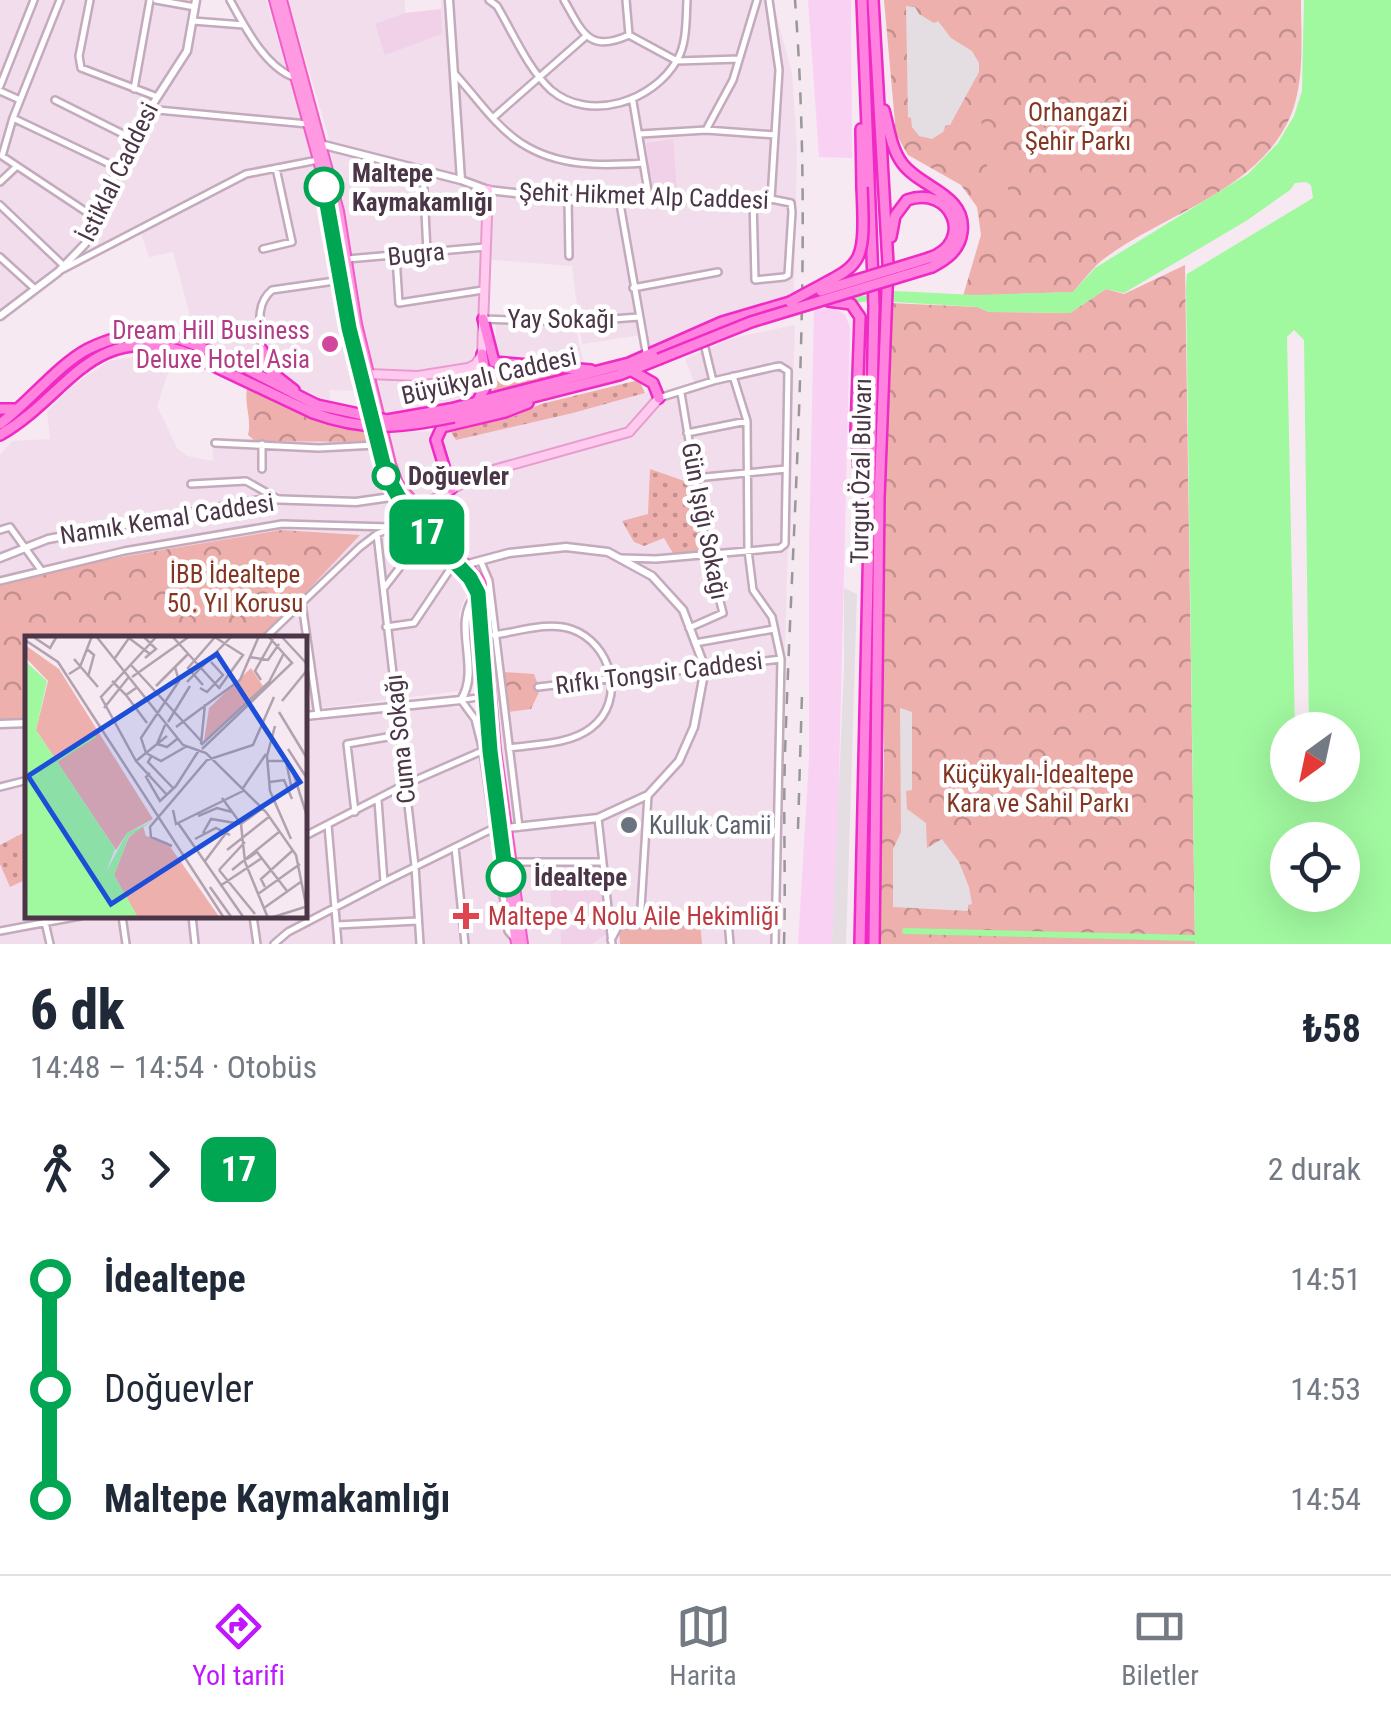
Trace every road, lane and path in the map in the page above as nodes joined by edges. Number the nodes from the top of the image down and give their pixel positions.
1 (34, 0) edge
2 (60, 0) edge
3 (90, 0) edge
4 (153, 0) edge
5 (230, 0) edge
6 (274, 0) edge
7 (282, 0) edge
8 (449, 0) edge
9 (489, 0) edge
10 (564, 0) edge
11 (626, 0) edge
12 (688, 0) edge
13 (756, 0) edge
14 (769, 0) edge
15 (862, 0) edge
16 (873, 0) edge
17 (196, 3) edge
18 (500, 3) edge
19 (193, 21) junction
20 (244, 26) junction
21 (629, 35) junction
22 (585, 36) junction
23 (739, 59) junction
24 (677, 61) junction
25 (864, 61) junction
26 (452, 71) junction
27 (540, 76) junction
28 (294, 78) junction
29 (0, 89) edge
30 (134, 89) junction
31 (879, 91) junction
32 (155, 96) junction
33 (21, 100) junction
34 (55, 100) dead end
35 (633, 101) junction
36 (147, 109) junction
37 (494, 117) junction
38 (13, 118) junction
39 (308, 124) junction
40 (706, 130) junction
41 (640, 134) junction
42 (775, 135) junction
43 (131, 138) junction
44 (318, 144) junction
45 (2, 156) edge
46 (318, 160) junction
47 (644, 162) junction
48 (17, 166) junction
49 (118, 168) junction
50 (276, 168) junction
51 (422, 170) junction
52 (461, 180) junction
53 (0, 182) edge
54 (488, 190) junction
55 (649, 197) junction
56 (619, 198) junction
57 (753, 198) junction
58 (568, 199) junction
59 (771, 199) junction
60 (0, 205) edge
61 (97, 218) junction
62 (485, 246) junction
63 (263, 249) dead end
64 (427, 253) junction
65 (569, 256) dead end
66 (0, 257) edge
67 (396, 257) junction
68 (347, 259) junction
69 (930, 263) junction
70 (888, 264) junction
71 (61, 269) junction
72 (718, 272) dead end
73 (342, 280) junction
74 (34, 288) junction
75 (633, 288) junction
76 (485, 289) junction
77 (790, 302) junction
78 (820, 302) junction
79 (879, 305) junction
80 (0, 316) edge
81 (639, 318) junction
82 (483, 319) junction
83 (706, 348) dead end
84 (262, 350) junction
85 (482, 354) junction
86 (658, 354) junction
87 (644, 357) junction
88 (230, 364) junction
89 (468, 368) junction
90 (484, 371) junction
91 (598, 371) junction
92 (632, 371) junction
93 (368, 374) junction
94 (734, 376) junction
95 (712, 381) junction
96 (681, 392) junction
97 (539, 396) junction
98 (659, 398) junction
99 (477, 402) junction
100 (20, 408) junction
101 (0, 409) edge
102 (315, 409) junction
103 (452, 413) junction
104 (747, 421) junction
105 (0, 424) edge
106 (688, 433) junction
107 (0, 435) edge
108 (215, 442) dead end
109 (262, 444) junction
110 (378, 444) junction
111 (788, 468) junction
112 (262, 470) dead end
113 (748, 472) junction
114 (695, 478) junction
115 (192, 484) dead end
116 (451, 490) junction
117 (398, 496) junction
118 (280, 500) junction
119 (416, 513) junction
120 (390, 528) junction
121 (0, 530) edge
122 (426, 532) junction
123 (377, 534) junction
124 (25, 550) junction
125 (748, 550) junction
126 (708, 554) junction
127 (0, 558) edge
128 (618, 558) junction
129 (456, 560) junction
130 (481, 562) junction
131 (468, 564) junction
132 (868, 567) junction
133 (41, 570) junction
134 (0, 581) edge
135 (383, 591) junction
136 (478, 593) junction
137 (302, 603) junction
138 (386, 628) junction
139 (689, 628) junction
140 (774, 629) junction
141 (494, 634) junction
142 (267, 636) edge
143 (307, 636) edge
144 (696, 643) junction
145 (308, 645) edge
146 (781, 659) junction
147 (705, 668) junction
148 (612, 678) junction
149 (538, 686) dead end
150 (474, 698) dead end
151 (461, 700) junction
152 (397, 706) junction
153 (318, 714) junction
154 (308, 716) edge
155 (25, 723) edge
156 (0, 724) edge
157 (400, 735) junction
158 (509, 748) junction
159 (482, 751) junction
160 (25, 781) edge
161 (404, 785) junction
162 (0, 787) edge
163 (648, 795) junction
164 (378, 800) junction
165 (354, 812) junction
166 (598, 818) junction
167 (328, 825) junction
168 (518, 827) junction
169 (646, 827) junction
170 (499, 829) junction
171 (777, 831) junction
172 (308, 834) edge
173 (455, 847) junction
174 (513, 862) junction
175 (602, 862) junction
176 (415, 866) junction
177 (384, 882) junction
178 (336, 907) junction
179 (775, 918) junction
180 (52, 919) edge
181 (122, 919) edge
182 (192, 919) edge
183 (253, 919) edge
184 (728, 920) junction
185 (418, 921) junction
186 (516, 921) junction
187 (45, 922) junction
188 (640, 924) junction
189 (337, 925) junction
190 (0, 931) edge
191 (518, 942) edge
192 (611, 942) edge
193 (50, 944) edge
194 (126, 944) edge
195 (195, 944) edge
196 (257, 944) edge
197 (274, 944) edge
198 (338, 944) edge
199 (420, 944) edge
200 (465, 944) edge
201 (730, 944) edge
202 (775, 944) edge
203 (860, 944) edge
204 (874, 944) edge

1 - 29 street
2 - 33 street
3 - 30 street
4 - 17 street
4 - 30 street
5 - 20 street
6 - 28 main road
7 - 44 main road
8 - 26 street
9 - 18 street
10 - 22 street
11 - 21 street
12 - 24 street
13 - 23 street
14 - 42 street
15 - 25 highway, Turgut Özal Bulvarı
16 - 31 highway, Turgut Özal Bulvarı
17 - 19 street, İstiklal Caddesi
18 - 27 street
19 - 20 street
19 - 32 street, İstiklal Caddesi
20 - 28 street
21 - 22 street
21 - 24 street
22 - 27 street
23 - 24 street
23 - 40 street
24 - 35 street
25 - 77 highway, bridge
25 - 79 highway, Turgut Özal Bulvarı
26 - 37 street
26 - 52 street
27 - 35 street
27 - 37 street
28 - 39 main road
29 - 33 street
30 - 32 street
31 - 69 highway
31 - 70 highway, Turgut Özal Bulvarı
32 - 36 street, İstiklal Caddesi
33 - 38 street
34 - 43 street
35 - 41 street
36 - 39 street
36 - 43 street, İstiklal Caddesi
37 - 47 street
38 - 45 street
38 - 49 street
39 - 44 main road
40 - 41 street
40 - 42 street
41 - 47 street
42 - 59 street
43 - 49 street, İstiklal Caddesi
44 - 46 main road
44 - 51 street, Şehit Hikmet Alp Caddesi
44 - 68 main road
45 - 48 street
46 - 50 street
46 - 73 main road
47 - 55 street
48 - 53 street
48 - 61 street
49 - 61 street, İstiklal Caddesi
50 - 63 street
50 - 71 street
51 - 52 street, Şehit Hikmet Alp Caddesi
51 - 64 street
52 - 54 street, Şehit Hikmet Alp Caddesi
54 - 58 street, Şehit Hikmet Alp Caddesi
54 - 62 main road
55 - 56 street, Şehit Hikmet Alp Caddesi
55 - 57 street, Şehit Hikmet Alp Caddesi
56 - 58 street, Şehit Hikmet Alp Caddesi
56 - 75 street
57 - 59 street, Şehit Hikmet Alp Caddesi
57 - 59 street, Şehit Hikmet Alp Caddesi
58 - 65 street
60 - 71 street
61 - 71 street, İstiklal Caddesi
62 - 64 street, Bugra
62 - 76 main road
64 - 67 street, Bugra
66 - 74 street
67 - 68 street, Bugra
67 - 76 street
68 - 93 main road
69 - 70 highway
69 - 77 highway, Büyükyalı Caddesi, bridge
69 - 78 highway, Büyükyalı Caddesi, bridge
70 - 79 highway, Turgut Özal Bulvarı
71 - 74 street, İstiklal Caddesi
72 - 75 street
73 - 84 street
73 - 110 main road
74 - 80 street, İstiklal Caddesi
75 - 81 street
76 - 82 main road
77 - 86 highway, Büyükyalı Caddesi
78 - 86 highway, Büyükyalı Caddesi, bridge
78 - 132 highway
79 - 132 highway, Turgut Özal Bulvarı
79 - 204 highway, Turgut Özal Bulvarı
81 - 82 street, Yay Sokağı
81 - 87 street
82 - 85 main road
82 - 91 highway
83 - 95 street
84 - 88 highway
84 - 102 highway
85 - 89 main road
85 - 90 highway
86 - 87 highway, Büyükyalı Caddesi
86 - 92 highway, Büyükyalı Caddesi
87 - 91 highway, Büyükyalı Caddesi
88 - 100 highway, Büyükyalı Caddesi
88 - 102 highway, Büyükyalı Caddesi
89 - 90 main road
89 - 93 main road
90 - 99 highway
91 - 99 highway, Büyükyalı Caddesi
92 - 97 highway, Büyükyalı Caddesi
92 - 98 highway
93 - 119 main road
94 - 95 street
94 - 104 street
94 - 111 street
95 - 96 street
96 - 98 street
96 - 106 street, Gün Işığı Sokağı
97 - 103 highway, Büyükyalı Caddesi
97 - 116 highway
98 - 116 main road
99 - 103 highway, Büyükyalı Caddesi
100 - 101 highway
100 - 105 highway, Büyükyalı Caddesi
102 - 103 highway, Büyükyalı Caddesi, bridge
102 - 107 highway, Büyükyalı Caddesi
104 - 106 street
104 - 113 street
106 - 114 street, Gün Işığı Sokağı
108 - 109 street
109 - 110 street
109 - 112 street
110 - 117 main road
111 - 113 street
111 - 125 street
113 - 114 street
113 - 125 street
114 - 126 street, Gün Işığı Sokağı
115 - 118 street
116 - 119 main road
117 - 118 street, Namık Kemal Caddesi
117 - 119 main road
118 - 124 street, Namık Kemal Caddesi
119 - 120 street
119 - 122 main road
119 - 131 main road
120 - 123 street
120 - 133 street
121 - 124 street
122 - 129 main road
122 - 135 street
123 - 135 street, Cuma Sokağı
123 - 137 street
124 - 127 street, Namık Kemal Caddesi
124 - 133 street
125 - 126 street
125 - 140 street
126 - 128 street
126 - 139 street, Gün Işığı Sokağı
128 - 130 street
128 - 139 street
129 - 136 main road
129 - 138 street
130 - 131 street
130 - 141 street
131 - 170 main road
132 - 203 highway, Turgut Özal Bulvarı
133 - 134 street
135 - 138 street, Cuma Sokağı
136 - 151 street
136 - 170 main road
137 - 142 street
137 - 143 street
138 - 152 street, Cuma Sokağı
139 - 144 street
140 - 144 street
140 - 146 street
141 - 148 street
141 - 158 street
144 - 147 street
145 - 153 street
146 - 147 street, Rıfkı Tongsir Caddesi
146 - 171 street
147 - 148 street, Rıfkı Tongsir Caddesi
147 - 163 street
148 - 149 street, Rıfkı Tongsir Caddesi
148 - 158 street
150 - 151 street
151 - 152 street
151 - 159 street
152 - 153 street
152 - 157 street, Cuma Sokağı
153 - 154 street
155 - 156 street
157 - 161 street, Cuma Sokağı
157 - 165 street
158 - 168 street
159 - 161 street
159 - 170 street
160 - 162 street
161 - 164 street
161 - 176 street, Cuma Sokağı
163 - 166 street
163 - 169 street
164 - 165 street
164 - 177 street
165 - 167 street
166 - 168 street
166 - 175 street
167 - 172 street
167 - 178 street
168 - 170 street
169 - 171 street
169 - 188 street
170 - 173 street
170 - 174 main road
170 - 186 main road
170 - 191 street
171 - 179 street
173 - 176 street
173 - 200 street
174 - 175 street
174 - 186 main road
175 - 192 street
176 - 177 street
176 - 185 street, Cuma Sokağı
177 - 178 street
178 - 189 street
178 - 197 street
179 - 184 street
179 - 202 street
180 - 187 street
181 - 194 street
182 - 195 street
183 - 196 street
184 - 188 street
184 - 201 street
185 - 189 street
185 - 199 street, Cuma Sokağı
186 - 191 main road
187 - 190 street
187 - 193 street
188 - 192 street
189 - 198 street

